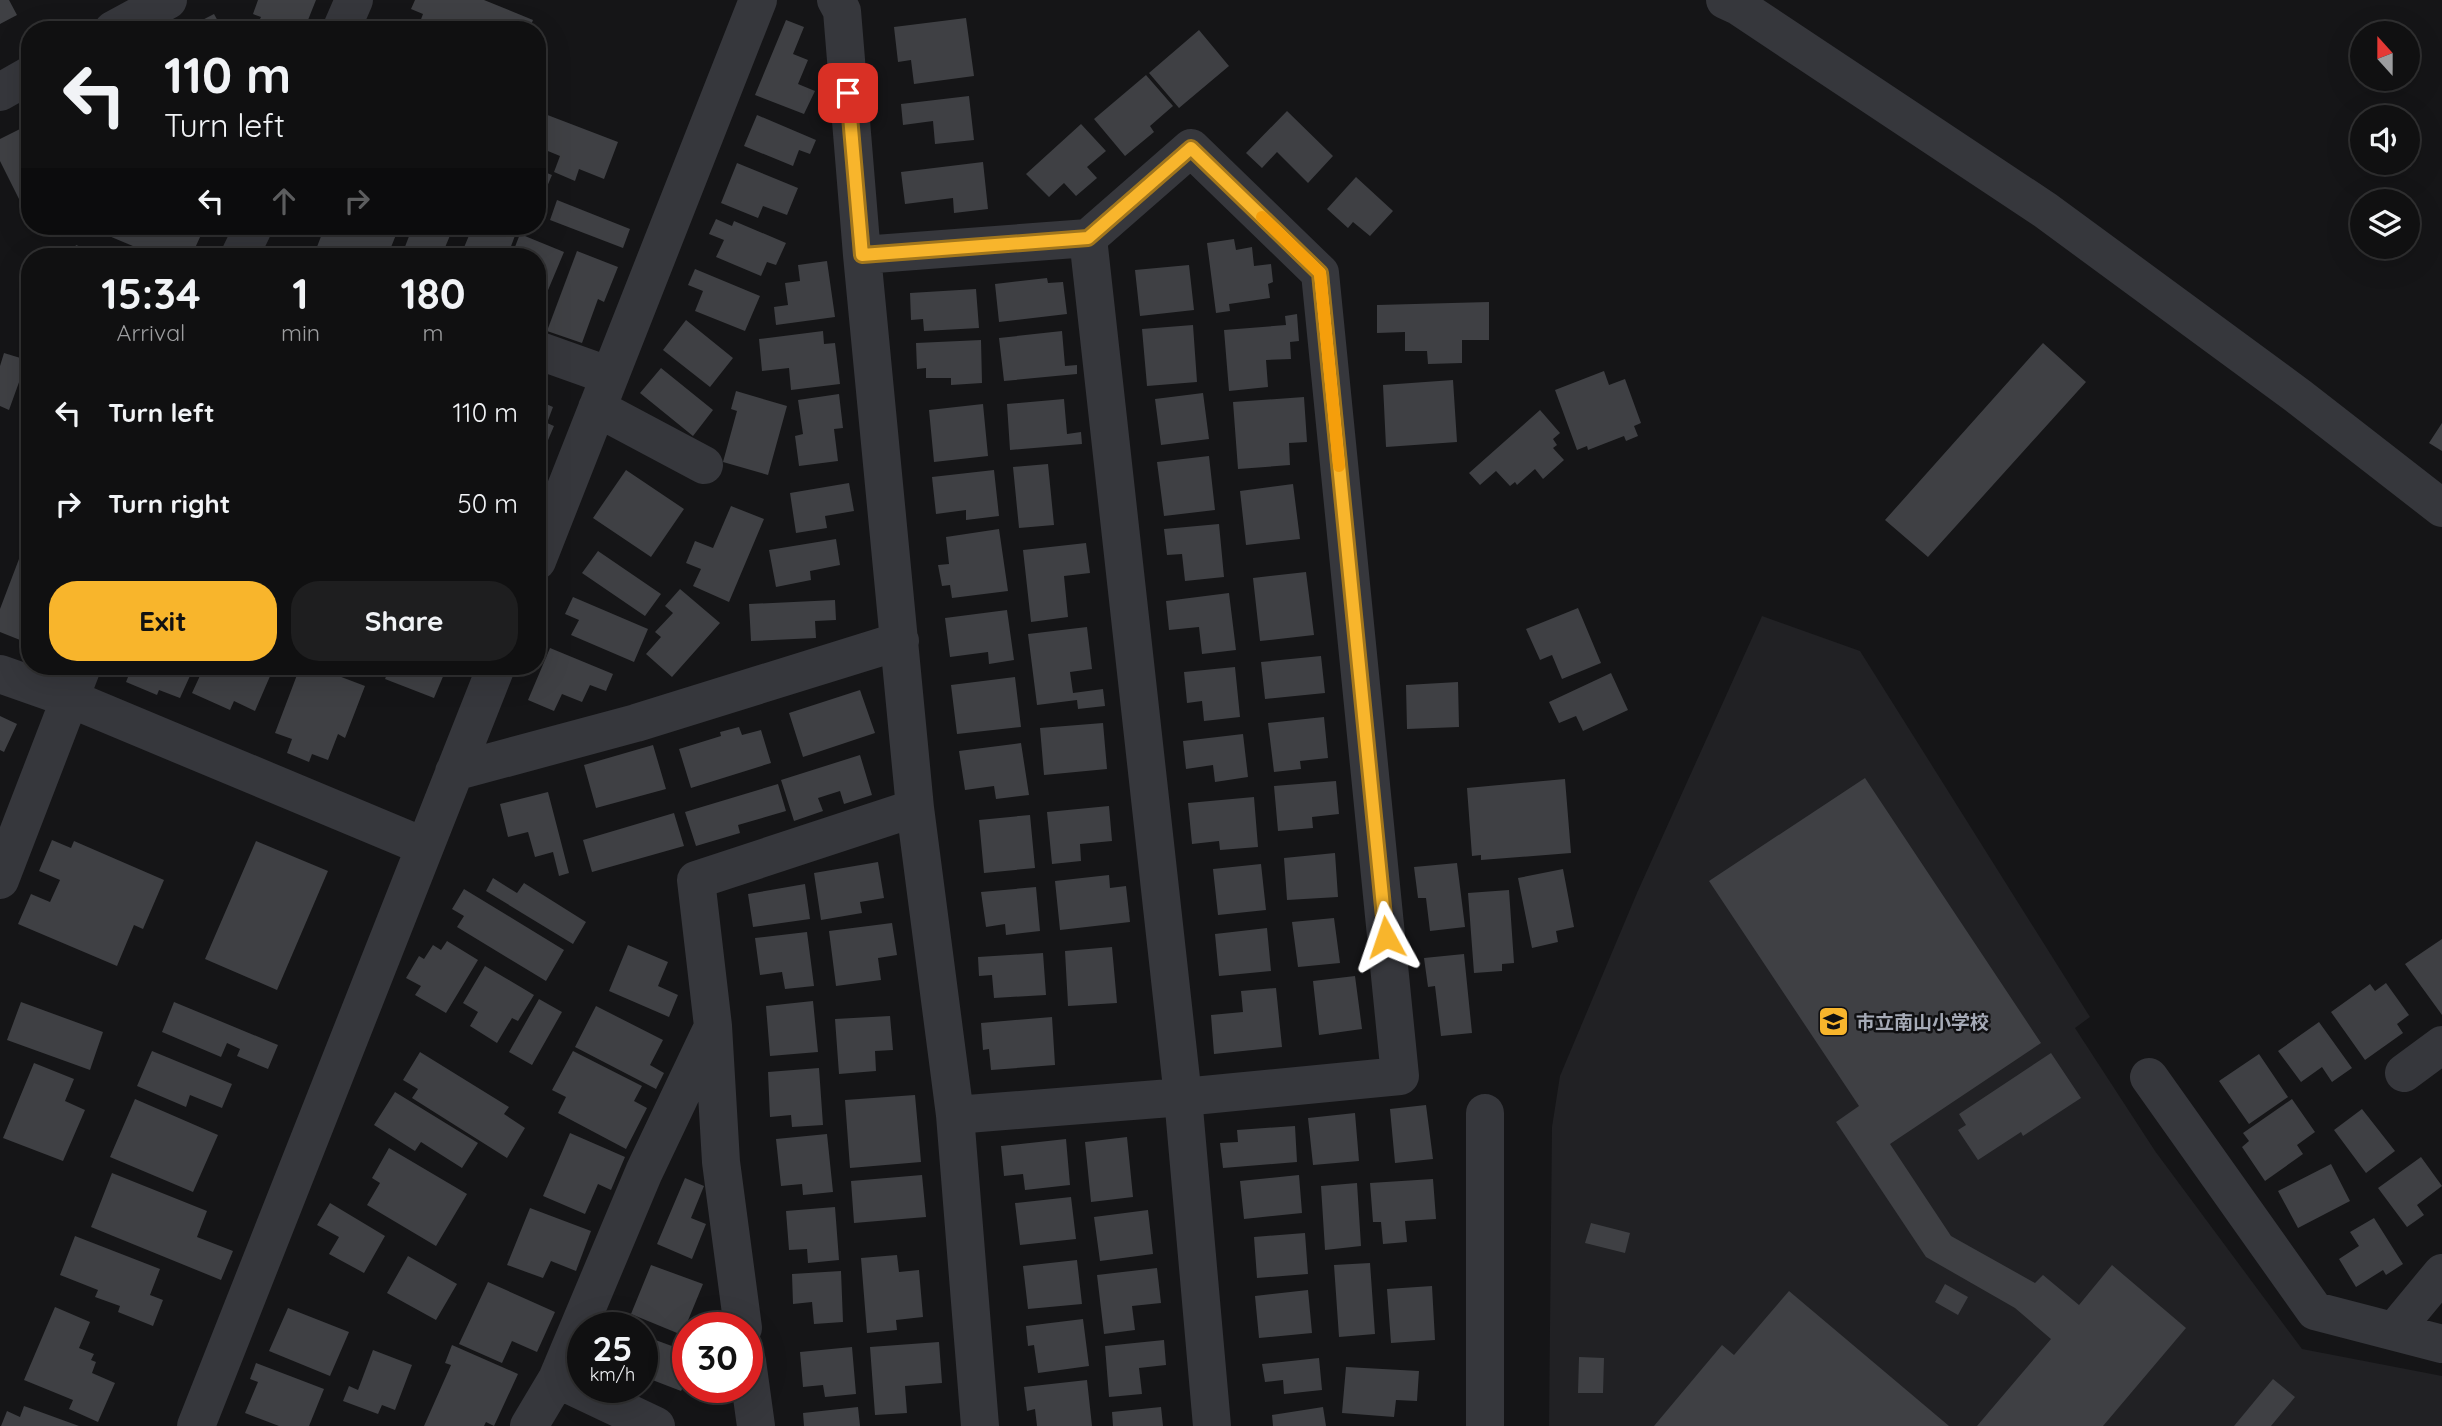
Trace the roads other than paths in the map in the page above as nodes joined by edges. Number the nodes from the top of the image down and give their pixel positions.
1 (168, 0) edge
2 (354, 0) edge
3 (758, 0) edge
4 (836, 0) edge
5 (1725, 0) edge
6 (130, 21) edge
7 (345, 21) edge
8 (21, 80) edge
9 (0, 92) edge
10 (1088, 238) junction
11 (862, 255) junction
12 (546, 355) edge
13 (604, 392) junction
14 (704, 465) dead end
15 (2442, 508) edge
16 (546, 538) edge
17 (900, 641) junction
18 (0, 674) edge
19 (493, 675) edge
20 (77, 683) edge
21 (454, 772) junction
22 (915, 808) junction
23 (424, 846) junction
24 (0, 880) edge
25 (713, 1026) junction
26 (2442, 1045) edge
27 (2404, 1073) dead end
28 (2149, 1077) dead end
29 (1183, 1097) junction
30 (1485, 1113) dead end
31 (955, 1115) junction
32 (2442, 1273) edge
33 (741, 1312) edge
34 (2394, 1331) junction
35 (2442, 1344) edge
36 (556, 1379) junction
37 (753, 1403) edge
38 (197, 1426) edge
39 (529, 1426) edge
40 (656, 1426) edge
41 (756, 1426) edge
42 (980, 1426) edge
43 (1212, 1426) edge
44 (1485, 1426) edge

1 - 6 street
2 - 7 street
3 - 13 street
4 - 11 street
5 - 15 street
8 - 9 street
10 - 11 street
10 - 29 street
10 - 29 street
11 - 17 street
12 - 13 street
13 - 14 street
13 - 16 street
17 - 21 street
17 - 22 street
18 - 20 street
19 - 21 street
20 - 23 street
20 - 24 street
21 - 23 street
22 - 25 street
22 - 31 street
23 - 38 street
25 - 33 street
25 - 36 street
26 - 27 street
28 - 34 street
29 - 31 street
29 - 43 street
30 - 44 street
31 - 42 street
32 - 34 street
34 - 35 street
36 - 39 street
36 - 40 street
37 - 41 street

